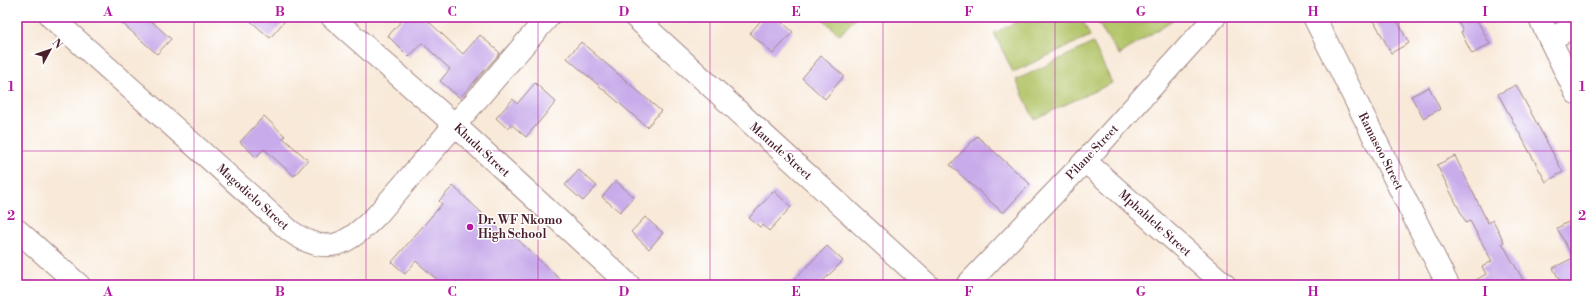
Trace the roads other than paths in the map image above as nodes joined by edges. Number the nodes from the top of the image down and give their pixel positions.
1 (51, 17) edge
2 (332, 17) edge
3 (548, 17) edge
4 (635, 17) edge
5 (1214, 17) edge
6 (1314, 17) edge
7 (1539, 17) edge
8 (1576, 26) edge
9 (1550, 39) junction
10 (1576, 93) edge
11 (455, 125) junction
12 (1085, 161) junction
13 (17, 230) edge
14 (79, 285) edge
15 (630, 285) edge
16 (928, 285) edge
17 (968, 285) edge
18 (1225, 285) edge
19 (1448, 285) edge

1 - 11 street, Magodielo Street
2 - 11 street, Khudu Street
3 - 11 street, Magodielo Street
4 - 16 street, Maunde Street
5 - 12 street, Pilane Street
6 - 19 street, Ramasoo Street
7 - 9 street
8 - 9 street
9 - 10 street
11 - 15 street, Khudu Street
12 - 17 street, Pilane Street
12 - 18 street, Mphahlele Street
13 - 14 street

